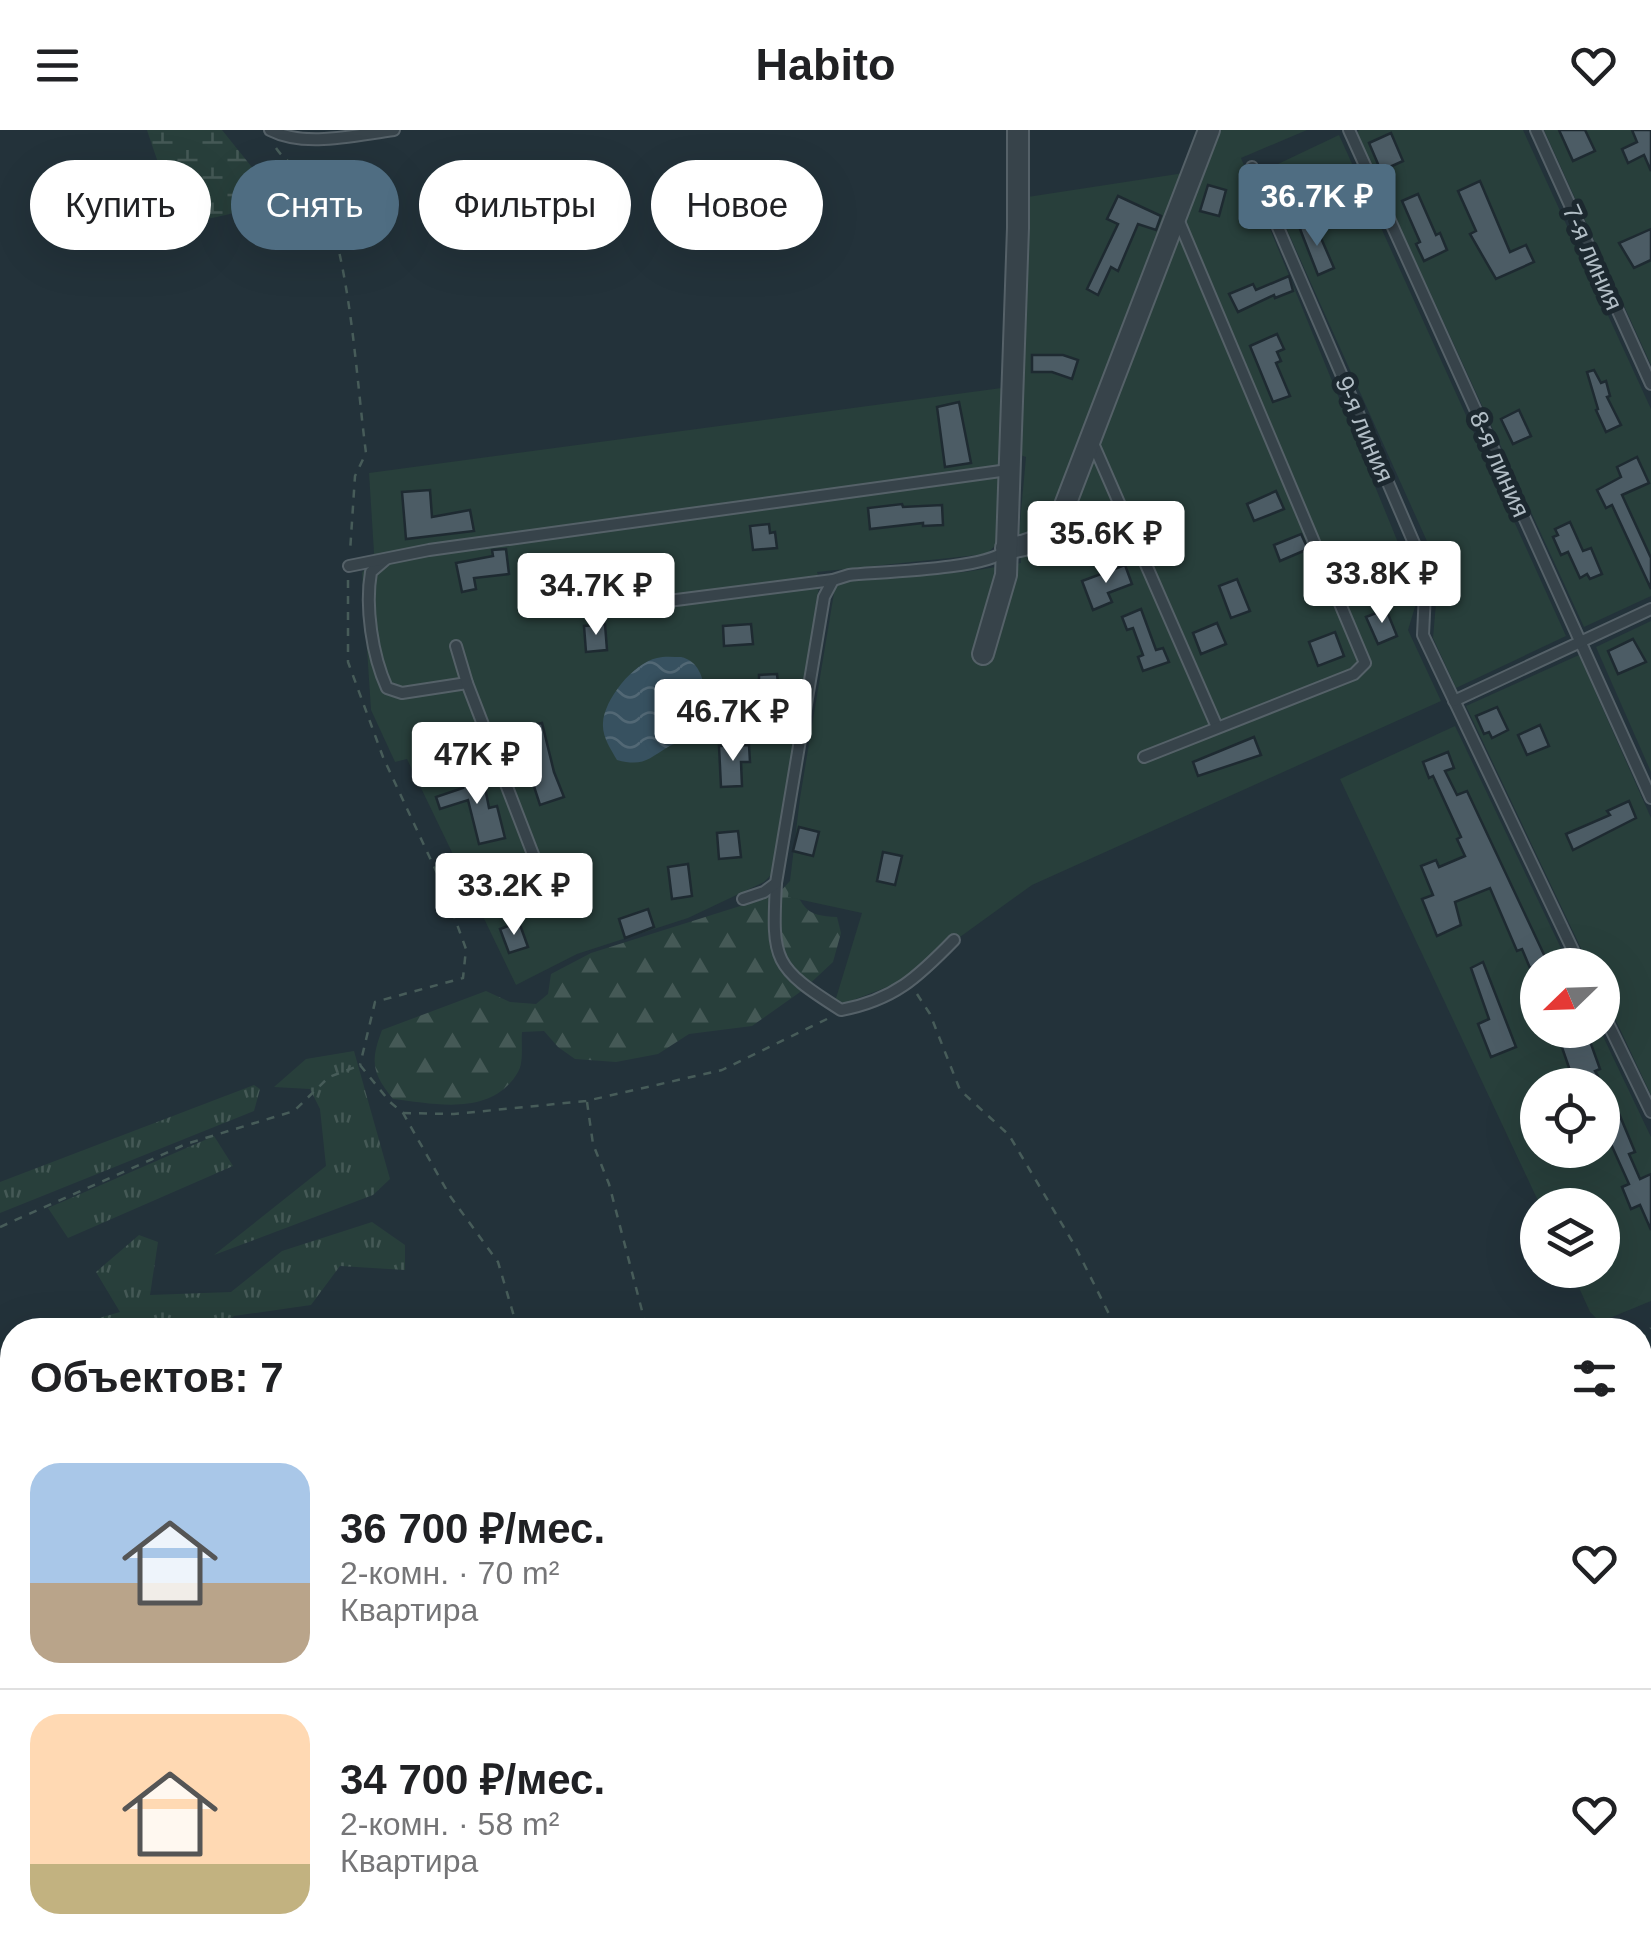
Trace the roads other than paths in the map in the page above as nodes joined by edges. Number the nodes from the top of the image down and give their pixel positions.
1 (270, 130) edge
2 (394, 130) edge
3 (1018, 130) edge
4 (1210, 130) edge
5 (1348, 130) edge
6 (1536, 130) edge
7 (288, 134) edge
8 (1252, 167) dead end
9 (1177, 217) junction
10 (1651, 384) edge
11 (1092, 440) junction
12 (1008, 470) junction
13 (1006, 548) junction
14 (386, 559) junction
15 (349, 566) dead end
16 (833, 580) junction
17 (637, 605) dead end
18 (1651, 609) edge
19 (1581, 642) junction
20 (456, 646) dead end
21 (983, 654) dead end
22 (466, 683) junction
23 (1454, 701) junction
24 (1217, 727) junction
25 (1144, 757) dead end
26 (1651, 798) edge
27 (776, 883) junction
28 (742, 899) dead end
29 (551, 901) dead end
30 (954, 940) dead end
31 (1572, 948) edge
32 (1620, 1048) edge
33 (1651, 1112) edge

1 - 7 lane
2 - 7 lane
3 - 12 street
4 - 9 street
5 - 19 lane, 8-я линия
6 - 10 lane, 7-я линия
8 - 23 lane, 9-я линия
9 - 11 street
9 - 24 lane
11 - 13 street
11 - 24 lane
12 - 13 street
12 - 14 lane
13 - 16 lane
13 - 21 street
14 - 15 lane
14 - 22 lane
16 - 17 lane
16 - 27 lane
18 - 19 lane
19 - 23 lane
19 - 26 lane, 8-я линия
20 - 22 lane
22 - 29 lane
23 - 31 lane, 9-я линия
24 - 25 lane
27 - 28 lane
27 - 30 lane
32 - 33 lane

